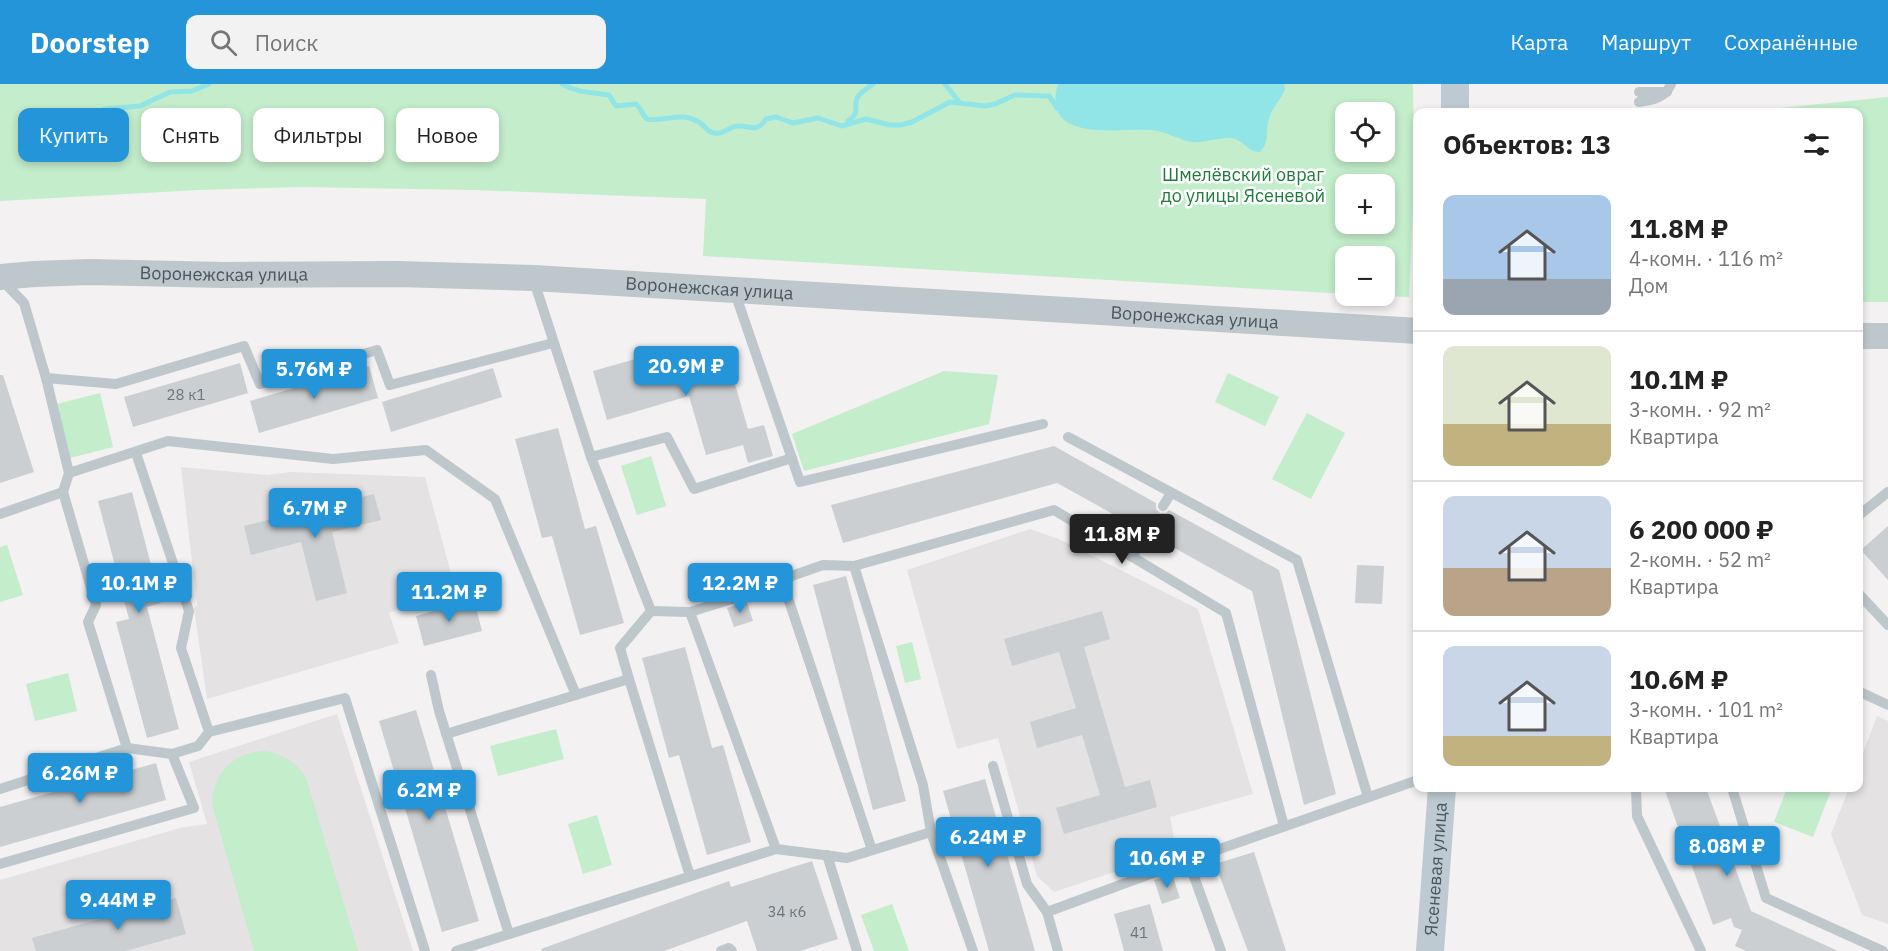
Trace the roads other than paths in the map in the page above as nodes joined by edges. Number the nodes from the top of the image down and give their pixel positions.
1 (1455, 84) edge
2 (1669, 88) edge
3 (1639, 97) dead end
4 (1455, 108) edge
5 (0, 278) edge
6 (533, 278) junction
7 (734, 289) junction
8 (1413, 331) edge
9 (1863, 336) edge
10 (1888, 336) edge
11 (553, 343) junction
12 (46, 378) junction
13 (1043, 424) dead end
14 (1068, 437) dead end
15 (136, 453) junction
16 (591, 457) junction
17 (792, 458) junction
18 (69, 473) junction
19 (63, 492) junction
20 (1888, 492) edge
21 (1171, 493) junction
22 (1163, 506) dead end
23 (1863, 512) edge
24 (0, 514) edge
25 (1146, 533) dead end
26 (1132, 556) junction
27 (854, 566) junction
28 (783, 583) junction
29 (1863, 598) edge
30 (651, 610) junction
31 (690, 612) junction
32 (1888, 625) edge
33 (431, 675) dead end
34 (629, 679) junction
35 (1863, 693) edge
36 (576, 695) junction
37 (1888, 705) edge
38 (209, 732) junction
39 (446, 734) junction
40 (127, 748) junction
41 (172, 754) junction
42 (993, 766) dead end
43 (1413, 782) edge
44 (0, 789) edge
45 (1442, 792) edge
46 (1636, 792) edge
47 (1732, 792) edge
48 (1368, 797) junction
49 (1284, 826) junction
50 (931, 832) junction
51 (776, 849) junction
52 (872, 850) junction
53 (827, 855) junction
54 (1188, 860) junction
55 (0, 864) edge
56 (690, 876) junction
57 (1047, 912) junction
58 (509, 934) junction
59 (495, 938) junction
60 (425, 951) edge
61 (456, 951) edge
62 (488, 951) edge
63 (721, 951) edge
64 (732, 951) edge
65 (857, 951) edge
66 (973, 951) edge
67 (1058, 951) edge
68 (1221, 951) edge
69 (1430, 951) edge
70 (1701, 951) edge
71 (1883, 951) edge

1 - 4 main road
2 - 3 lane
5 - 6 street, Воронежская улица
5 - 12 lane
6 - 7 street, Воронежская улица
6 - 11 lane
7 - 8 street, Воронежская улица
7 - 17 lane
9 - 10 street
11 - 12 lane
11 - 16 lane
12 - 18 lane
13 - 17 lane
14 - 21 lane
15 - 18 lane
15 - 36 lane
15 - 38 lane
16 - 17 lane
16 - 30 lane
18 - 19 lane
19 - 24 lane
19 - 40 lane
20 - 23 lane
21 - 22 lane
21 - 48 lane
25 - 26 lane
26 - 27 lane
26 - 49 lane
27 - 28 lane
27 - 50 lane
28 - 31 lane
28 - 52 lane
29 - 32 lane
30 - 31 lane
30 - 34 lane
31 - 51 lane
33 - 39 lane
34 - 36 lane
34 - 56 lane
35 - 37 lane
36 - 39 lane
38 - 41 lane
38 - 60 lane
39 - 58 lane
40 - 41 lane
40 - 44 lane
41 - 55 lane
42 - 57 lane
43 - 48 lane
45 - 69 main road, Ясеневая улица
46 - 70 lane
47 - 71 lane
48 - 49 lane
49 - 54 lane
50 - 52 lane
50 - 66 lane
51 - 53 lane
51 - 56 lane
52 - 53 lane
53 - 65 lane
54 - 57 lane
54 - 68 lane
56 - 58 lane
57 - 67 lane
58 - 59 lane
59 - 61 lane
59 - 62 lane
63 - 64 lane

